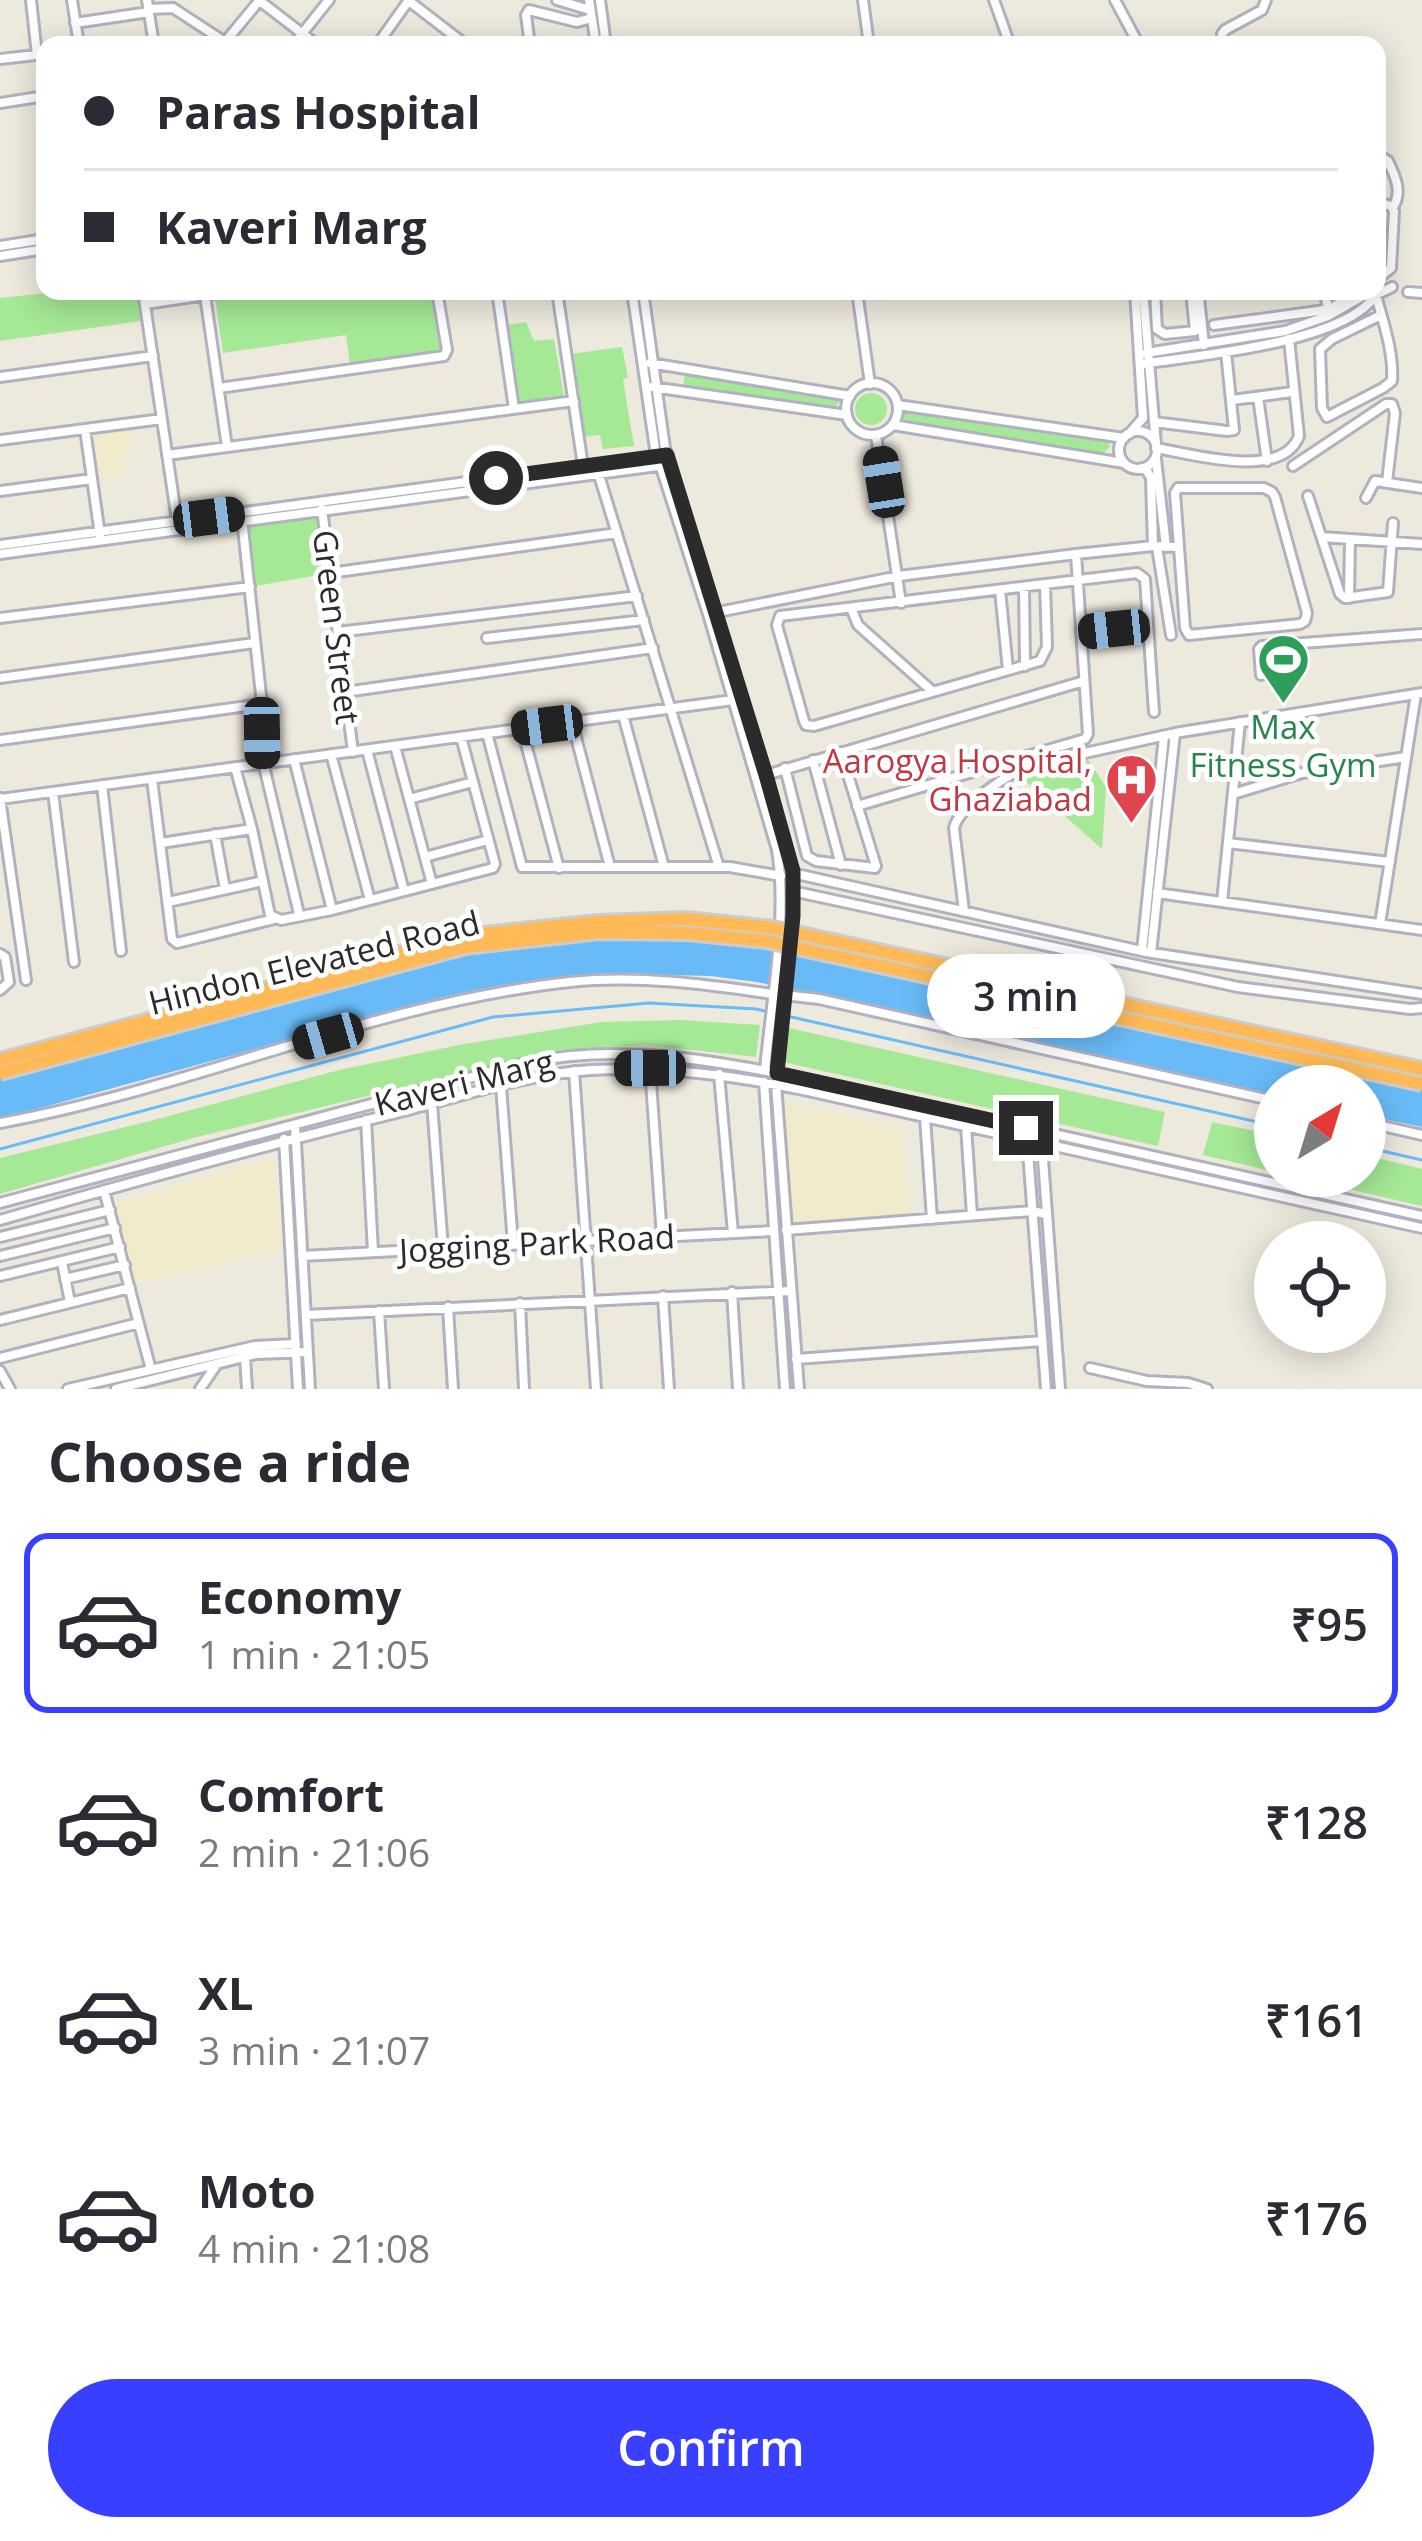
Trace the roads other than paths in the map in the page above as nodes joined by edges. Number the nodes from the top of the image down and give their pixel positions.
1 (31, 0) edge
2 (72, 0) edge
3 (259, 0) edge
4 (328, 0) edge
5 (409, 0) edge
6 (557, 0) edge
7 (600, 0) edge
8 (863, 0) edge
9 (994, 0) edge
10 (1114, 0) edge
11 (1266, 0) edge
12 (273, 4) edge
13 (148, 7) edge
14 (590, 10) edge
15 (75, 23) junction
16 (302, 34) junction
17 (38, 36) edge
18 (77, 36) edge
19 (216, 36) edge
20 (230, 36) edge
21 (305, 36) edge
22 (383, 36) edge
23 (455, 36) edge
24 (529, 36) edge
25 (605, 36) edge
26 (868, 36) edge
27 (1007, 36) edge
28 (1134, 36) edge
29 (1222, 36) edge
30 (36, 55) edge
31 (0, 59) edge
32 (36, 97) edge
33 (0, 103) edge
34 (1386, 159) edge
35 (1386, 205) edge
36 (1393, 207) junction
37 (36, 240) edge
38 (0, 246) edge
39 (36, 250) edge
40 (0, 256) edge
41 (1386, 273) edge
42 (1392, 287) dead end
43 (1386, 290) edge
44 (1408, 292) dead end
45 (1422, 292) edge
46 (144, 300) edge
47 (172, 300) edge
48 (206, 300) edge
49 (439, 300) edge
50 (498, 300) edge
51 (558, 300) edge
52 (634, 300) edge
53 (644, 300) edge
54 (858, 300) edge
55 (1140, 300) edge
56 (1155, 300) edge
57 (1192, 300) edge
58 (1199, 300) edge
59 (1326, 300) edge
60 (1347, 300) edge
61 (1373, 300) edge
62 (1377, 300) edge
63 (145, 304) junction
64 (1381, 315) junction
65 (1330, 316) junction
66 (1214, 325) dead end
67 (1289, 339) junction
68 (1205, 350) junction
69 (1226, 352) junction
70 (153, 356) junction
71 (1145, 358) junction
72 (648, 363) junction
73 (0, 377) edge
74 (870, 384) junction
75 (646, 386) junction
76 (219, 388) junction
77 (657, 388) junction
78 (1292, 392) junction
79 (850, 396) junction
80 (1258, 397) junction
81 (1232, 400) junction
82 (574, 401) junction
83 (898, 404) junction
84 (514, 409) junction
85 (847, 415) junction
86 (162, 418) junction
87 (1154, 422) junction
88 (893, 425) junction
89 (85, 429) junction
90 (876, 435) junction
91 (1126, 436) junction
92 (0, 440) edge
93 (227, 447) junction
94 (1156, 449) junction
95 (167, 455) junction
96 (663, 460) junction
97 (1267, 460) junction
98 (1124, 463) junction
99 (583, 466) junction
100 (1293, 466) dead end
101 (1142, 468) junction
102 (597, 470) junction
103 (92, 479) junction
104 (1388, 482) junction
105 (1422, 488) edge
106 (0, 491) edge
107 (1308, 496) dead end
108 (1366, 498) dead end
109 (322, 506) junction
110 (242, 517) junction
111 (1393, 524) dead end
112 (178, 526) junction
113 (617, 533) junction
114 (100, 536) junction
115 (1321, 536) junction
116 (1350, 539) junction
117 (1391, 542) junction
118 (1422, 544) edge
119 (0, 545) edge
120 (1159, 547) junction
121 (1179, 547) junction
122 (0, 554) edge
123 (1076, 554) junction
124 (330, 573) junction
125 (898, 576) junction
126 (1078, 580) junction
127 (1045, 584) junction
128 (250, 587) junction
129 (1024, 587) junction
130 (1000, 590) junction
131 (637, 596) junction
132 (1349, 598) junction
133 (902, 603) junction
134 (850, 608) junction
135 (712, 613) junction
136 (0, 618) edge
137 (644, 620) junction
138 (1148, 626) junction
139 (338, 632) junction
140 (1082, 632) junction
141 (1422, 634) edge
142 (1171, 635) dead end
143 (487, 638) dead end
144 (255, 642) junction
145 (653, 648) junction
146 (1025, 665) junction
147 (1008, 670) junction
148 (1261, 675) dead end
149 (0, 678) edge
150 (1084, 681) junction
151 (345, 692) junction
152 (933, 692) junction
153 (1419, 693) edge
154 (733, 700) junction
155 (262, 704) junction
156 (672, 708) junction
157 (1154, 712) dead end
158 (623, 715) junction
159 (572, 722) junction
160 (1240, 722) junction
161 (522, 729) junction
162 (487, 734) junction
163 (461, 737) junction
164 (0, 740) edge
165 (395, 746) junction
166 (367, 750) junction
167 (353, 752) junction
168 (841, 752) junction
169 (331, 754) junction
170 (1406, 757) junction
171 (294, 760) junction
172 (813, 760) junction
173 (263, 763) junction
174 (236, 767) junction
175 (784, 768) junction
176 (766, 775) junction
177 (152, 778) junction
178 (473, 782) junction
179 (102, 785) junction
180 (53, 792) junction
181 (1233, 794) junction
182 (0, 799) edge
183 (409, 799) junction
184 (857, 806) junction
185 (252, 829) junction
186 (215, 834) junction
187 (488, 840) junction
188 (161, 843) junction
189 (1228, 843) junction
190 (424, 857) junction
191 (1390, 862) junction
192 (841, 865) junction
193 (719, 866) junction
194 (610, 867) junction
195 (664, 867) junction
196 (560, 868) junction
197 (792, 873) junction
198 (781, 876) junction
199 (262, 881) junction
200 (432, 884) junction
201 (225, 889) junction
202 (404, 891) junction
203 (792, 891) junction
204 (1157, 893) junction
205 (370, 900) junction
206 (168, 902) junction
207 (1222, 902) junction
208 (332, 910) junction
209 (964, 911) junction
210 (299, 914) junction
211 (275, 919) junction
212 (1380, 924) junction
213 (1422, 930) edge
214 (121, 951) dead end
215 (1146, 952) junction
216 (0, 954) edge
217 (74, 962) dead end
218 (26, 980) dead end
219 (0, 990) edge
220 (1422, 994) edge
221 (771, 995) junction
222 (784, 997) junction
223 (1422, 1008) edge
224 (0, 1060) edge
225 (650, 1068) junction
226 (1422, 1069) edge
227 (574, 1071) junction
228 (0, 1073) edge
229 (777, 1073) junction
230 (719, 1074) junction
231 (764, 1076) junction
232 (776, 1084) junction
233 (1422, 1084) edge
234 (500, 1086) junction
235 (830, 1096) junction
236 (1254, 1096) edge
237 (432, 1103) junction
238 (829, 1109) dead end
239 (925, 1117) junction
240 (365, 1120) junction
241 (0, 1123) edge
242 (295, 1125) junction
243 (966, 1126) junction
244 (1386, 1126) edge
245 (284, 1128) junction
246 (1026, 1128) junction
247 (1041, 1132) junction
248 (1422, 1135) edge
249 (296, 1138) junction
250 (1027, 1140) junction
251 (284, 1141) junction
252 (1042, 1143) junction
253 (1254, 1179) edge
254 (104, 1190) junction
255 (1337, 1197) edge
256 (1291, 1199) joint
257 (0, 1203) edge
258 (110, 1210) junction
259 (1032, 1211) junction
260 (1046, 1214) junction
261 (972, 1215) junction
262 (1422, 1216) edge
263 (0, 1220) edge
264 (932, 1220) junction
265 (115, 1228) junction
266 (1422, 1228) edge
267 (786, 1230) junction
268 (772, 1231) junction
269 (733, 1233) junction
270 (0, 1237) edge
271 (662, 1237) junction
272 (586, 1241) junction
273 (513, 1244) junction
274 (120, 1247) junction
275 (443, 1248) junction
276 (373, 1252) junction
277 (0, 1256) edge
278 (302, 1256) junction
279 (62, 1262) junction
280 (124, 1265) junction
281 (0, 1276) edge
282 (65, 1280) junction
283 (1051, 1281) junction
284 (1038, 1282) junction
285 (130, 1288) junction
286 (777, 1290) junction
287 (790, 1291) junction
288 (732, 1292) junction
289 (663, 1296) junction
290 (590, 1299) junction
291 (70, 1302) junction
292 (520, 1303) junction
293 (448, 1307) junction
294 (379, 1311) junction
295 (306, 1315) junction
296 (0, 1320) edge
297 (139, 1323) junction
298 (1042, 1341) junction
299 (296, 1348) junction
300 (308, 1348) junction
301 (244, 1357) junction
302 (0, 1358) edge
303 (796, 1359) junction
304 (216, 1366) junction
305 (1090, 1369) dead end
306 (151, 1370) junction
307 (0, 1371) edge
308 (1108, 1372) junction
309 (1146, 1385) edge
310 (1187, 1386) edge
311 (10, 1389) edge
312 (68, 1389) edge
313 (116, 1389) edge
314 (200, 1389) edge
315 (247, 1389) edge
316 (298, 1389) edge
317 (310, 1389) edge
318 (383, 1389) edge
319 (453, 1389) edge
320 (524, 1389) edge
321 (596, 1389) edge
322 (669, 1389) edge
323 (738, 1389) edge
324 (785, 1389) edge
325 (799, 1389) edge
326 (1046, 1389) edge
327 (1060, 1389) edge
328 (1105, 1389) edge
329 (1207, 1389) edge

1 - 17 street
2 - 15 street
3 - 12 street
3 - 20 street
4 - 16 street
5 - 22 street
5 - 23 street
6 - 14 street
7 - 25 street
8 - 26 street
9 - 27 street
10 - 28 street
11 - 29 street
12 - 16 street
13 - 15 street
13 - 19 street
14 - 24 street
15 - 18 street
16 - 21 street
30 - 31 street
32 - 33 street
34 - 36 street
35 - 36 street
36 - 41 street
37 - 38 street
39 - 40 street
42 - 43 street
44 - 45 street
46 - 63 street
47 - 63 street
48 - 76 street
49 - 76 street
50 - 84 street
51 - 82 street
52 - 72 street
53 - 72 street
54 - 74 street
55 - 71 street
56 - 57 street
58 - 68 street
59 - 65 street
60 - 65 street
61 - 65 street
62 - 64 street
63 - 70 street
64 - 64 street
65 - 66 street
65 - 67 street
65 - 68 street
67 - 69 street
67 - 78 street
68 - 69 street
68 - 71 street
69 - 81 street
70 - 73 street
70 - 86 street
71 - 87 street
71 - 91 street
72 - 75 street
72 - 77 street
72 - 79 street
74 - 79 street
74 - 83 street
75 - 77 street
75 - 96 street
76 - 93 street
77 - 85 street
77 - 96 street
78 - 80 street
78 - 97 street
79 - 85 street
80 - 81 street
80 - 97 street
81 - 87 street
82 - 84 street
82 - 99 street
83 - 88 street
83 - 91 street
84 - 93 street
85 - 90 street
86 - 89 street
86 - 95 street
87 - 94 street
88 - 90 street
88 - 98 street
89 - 92 street
89 - 103 street
90 - 125 street
91 - 94 street
91 - 98 street
93 - 95 street
94 - 97 street
94 - 101 street
94 - 120 street
95 - 112 street
96 - 102 street
96 - 135 street
98 - 101 street
99 - 102 street
99 - 109 street
100 - 104 street
101 - 120 street
102 - 109 street
102 - 113 street
103 - 106 street
103 - 114 street
104 - 105 street
104 - 108 street
107 - 115 street
109 - 110 street
109 - 124 street, Green Street
110 - 112 street
110 - 128 street
111 - 117 street
112 - 114 street
113 - 124 street
113 - 131 street
114 - 119 street
114 - 122 street
115 - 116 street
115 - 132 street
116 - 117 street
116 - 132 street
117 - 118 street
117 - 132 street
120 - 121 street
120 - 123 street
120 - 142 street
121 - 121 street
123 - 125 street
123 - 126 street
124 - 139 street, Green Street
125 - 133 street
125 - 135 street
126 - 127 street
126 - 138 street
126 - 140 street
127 - 129 street
127 - 146 street
128 - 136 street
128 - 144 street
129 - 130 street
129 - 146 street
130 - 133 street
130 - 147 street
131 - 137 street
131 - 139 street
133 - 134 street
134 - 152 street
134 - 152 street
135 - 154 street
135 - 176 street
137 - 143 street
137 - 145 street
138 - 140 street
138 - 157 street
139 - 151 street, Green Street
140 - 150 street
141 - 148 street
144 - 149 street
144 - 155 street
145 - 151 street
145 - 156 street
146 - 147 street
147 - 152 street
150 - 168 street
150 - 184 street
151 - 167 street, Green Street
153 - 160 street
153 - 170 street
154 - 156 street
154 - 198 street
155 - 164 street
155 - 173 street
156 - 158 street
156 - 193 street
158 - 159 street
158 - 195 street
159 - 161 street
159 - 194 street
160 - 181 street
160 - 204 street
161 - 162 street
161 - 196 street
162 - 163 street
162 - 196 street
163 - 165 street
163 - 178 street
165 - 166 street
165 - 183 street
166 - 167 street
166 - 202 street
167 - 169 street
168 - 172 street
168 - 184 street
169 - 171 street
169 - 205 street
170 - 181 street
170 - 191 street
171 - 173 street
171 - 208 street
172 - 175 street
172 - 192 street
173 - 174 street
173 - 210 street
174 - 177 street
174 - 185 street
175 - 176 street
175 - 192 street
176 - 197 street
177 - 179 street
177 - 188 street
178 - 183 street
178 - 187 street
179 - 180 street
179 - 214 street
180 - 182 street
180 - 217 street
181 - 189 street
182 - 218 street
183 - 190 street
184 - 192 street
185 - 186 street
185 - 199 street
186 - 188 street
186 - 201 street
187 - 190 street
187 - 200 street
188 - 206 street
189 - 191 street
189 - 207 street
190 - 200 street
191 - 212 street
193 - 195 street
193 - 198 street
194 - 195 street
194 - 196 street
197 - 203 street
197 - 209 street
198 - 221 street, bridge
199 - 201 street
199 - 211 street
200 - 202 street
201 - 206 street
202 - 205 street
203 - 222 street, bridge
203 - 223 street
204 - 207 street
204 - 215 street
205 - 208 street
206 - 211 street
207 - 212 street
208 - 210 street
209 - 215 street
209 - 215 street
210 - 211 street
212 - 213 street
215 - 220 street
216 - 219 street
221 - 231 street
221 - 241 street
222 - 229 street
222 - 236 street
224 - 226 highway, Hindon Elevated Road, bridge
225 - 227 street, Kaveri Marg
225 - 230 street, Kaveri Marg
225 - 271 street
227 - 234 street, Kaveri Marg
227 - 272 street
228 - 233 highway, Hindon Elevated Road, bridge
229 - 231 street, Kaveri Marg
229 - 246 street, Kaveri Marg
230 - 231 street, Kaveri Marg
230 - 269 street
231 - 232 street, Kaveri Marg
231 - 242 street, Kaveri Marg
231 - 268 street
232 - 235 street, Kaveri Marg
232 - 267 street
234 - 237 street, Kaveri Marg
234 - 273 street
235 - 238 street
235 - 239 street, Kaveri Marg
237 - 240 street, Kaveri Marg
237 - 275 street
239 - 243 street, Kaveri Marg
239 - 264 street
240 - 249 street, Kaveri Marg
240 - 276 street
242 - 245 street, Kaveri Marg
242 - 249 street
243 - 250 street, Kaveri Marg
243 - 261 street
244 - 248 street
245 - 251 street
245 - 257 street, Kaveri Marg
246 - 247 street, Kaveri Marg
246 - 250 street
247 - 252 street
247 - 253 street, Kaveri Marg
249 - 251 street, Kaveri Marg
249 - 278 street
250 - 252 street, Kaveri Marg
250 - 259 street
251 - 254 street, Kaveri Marg
251 - 299 street
252 - 256 street, Kaveri Marg
252 - 260 street
254 - 258 street
254 - 263 street, Kaveri Marg
255 - 262 street, Kaveri Marg
256 - 266 street, Kaveri Marg
258 - 265 street
258 - 270 street
259 - 260 street
259 - 261 street
259 - 284 street
260 - 283 street
261 - 264 street
264 - 267 street
265 - 274 street
265 - 277 street
267 - 287 street
268 - 269 street, Jogging Park Road
268 - 286 street
269 - 271 street, Jogging Park Road
271 - 272 street, Jogging Park Road
272 - 273 street, Jogging Park Road
272 - 290 street
273 - 275 street, Jogging Park Road
274 - 279 street
274 - 280 street
275 - 276 street, Jogging Park Road
276 - 278 street, Jogging Park Road
278 - 295 street
279 - 281 street
279 - 282 street
280 - 282 street
280 - 285 street
282 - 291 street
283 - 284 street
283 - 327 street
284 - 298 street
285 - 291 street
285 - 297 street
286 - 287 street
286 - 288 street
286 - 324 street
287 - 303 street
288 - 289 street
288 - 323 street
289 - 290 street
289 - 322 street
290 - 292 street
290 - 321 street
291 - 296 street
292 - 293 street
292 - 320 street
293 - 294 street
293 - 319 street
294 - 295 street
294 - 318 street
295 - 300 street
297 - 302 street
297 - 306 street
298 - 303 street
298 - 326 street
299 - 300 street
299 - 301 street
299 - 306 street
299 - 316 street
300 - 317 street
301 - 304 street
301 - 315 street
303 - 325 street
304 - 313 street
304 - 314 street
305 - 308 street
306 - 312 street
307 - 311 street
308 - 309 street
308 - 328 street
309 - 310 street
310 - 329 street

